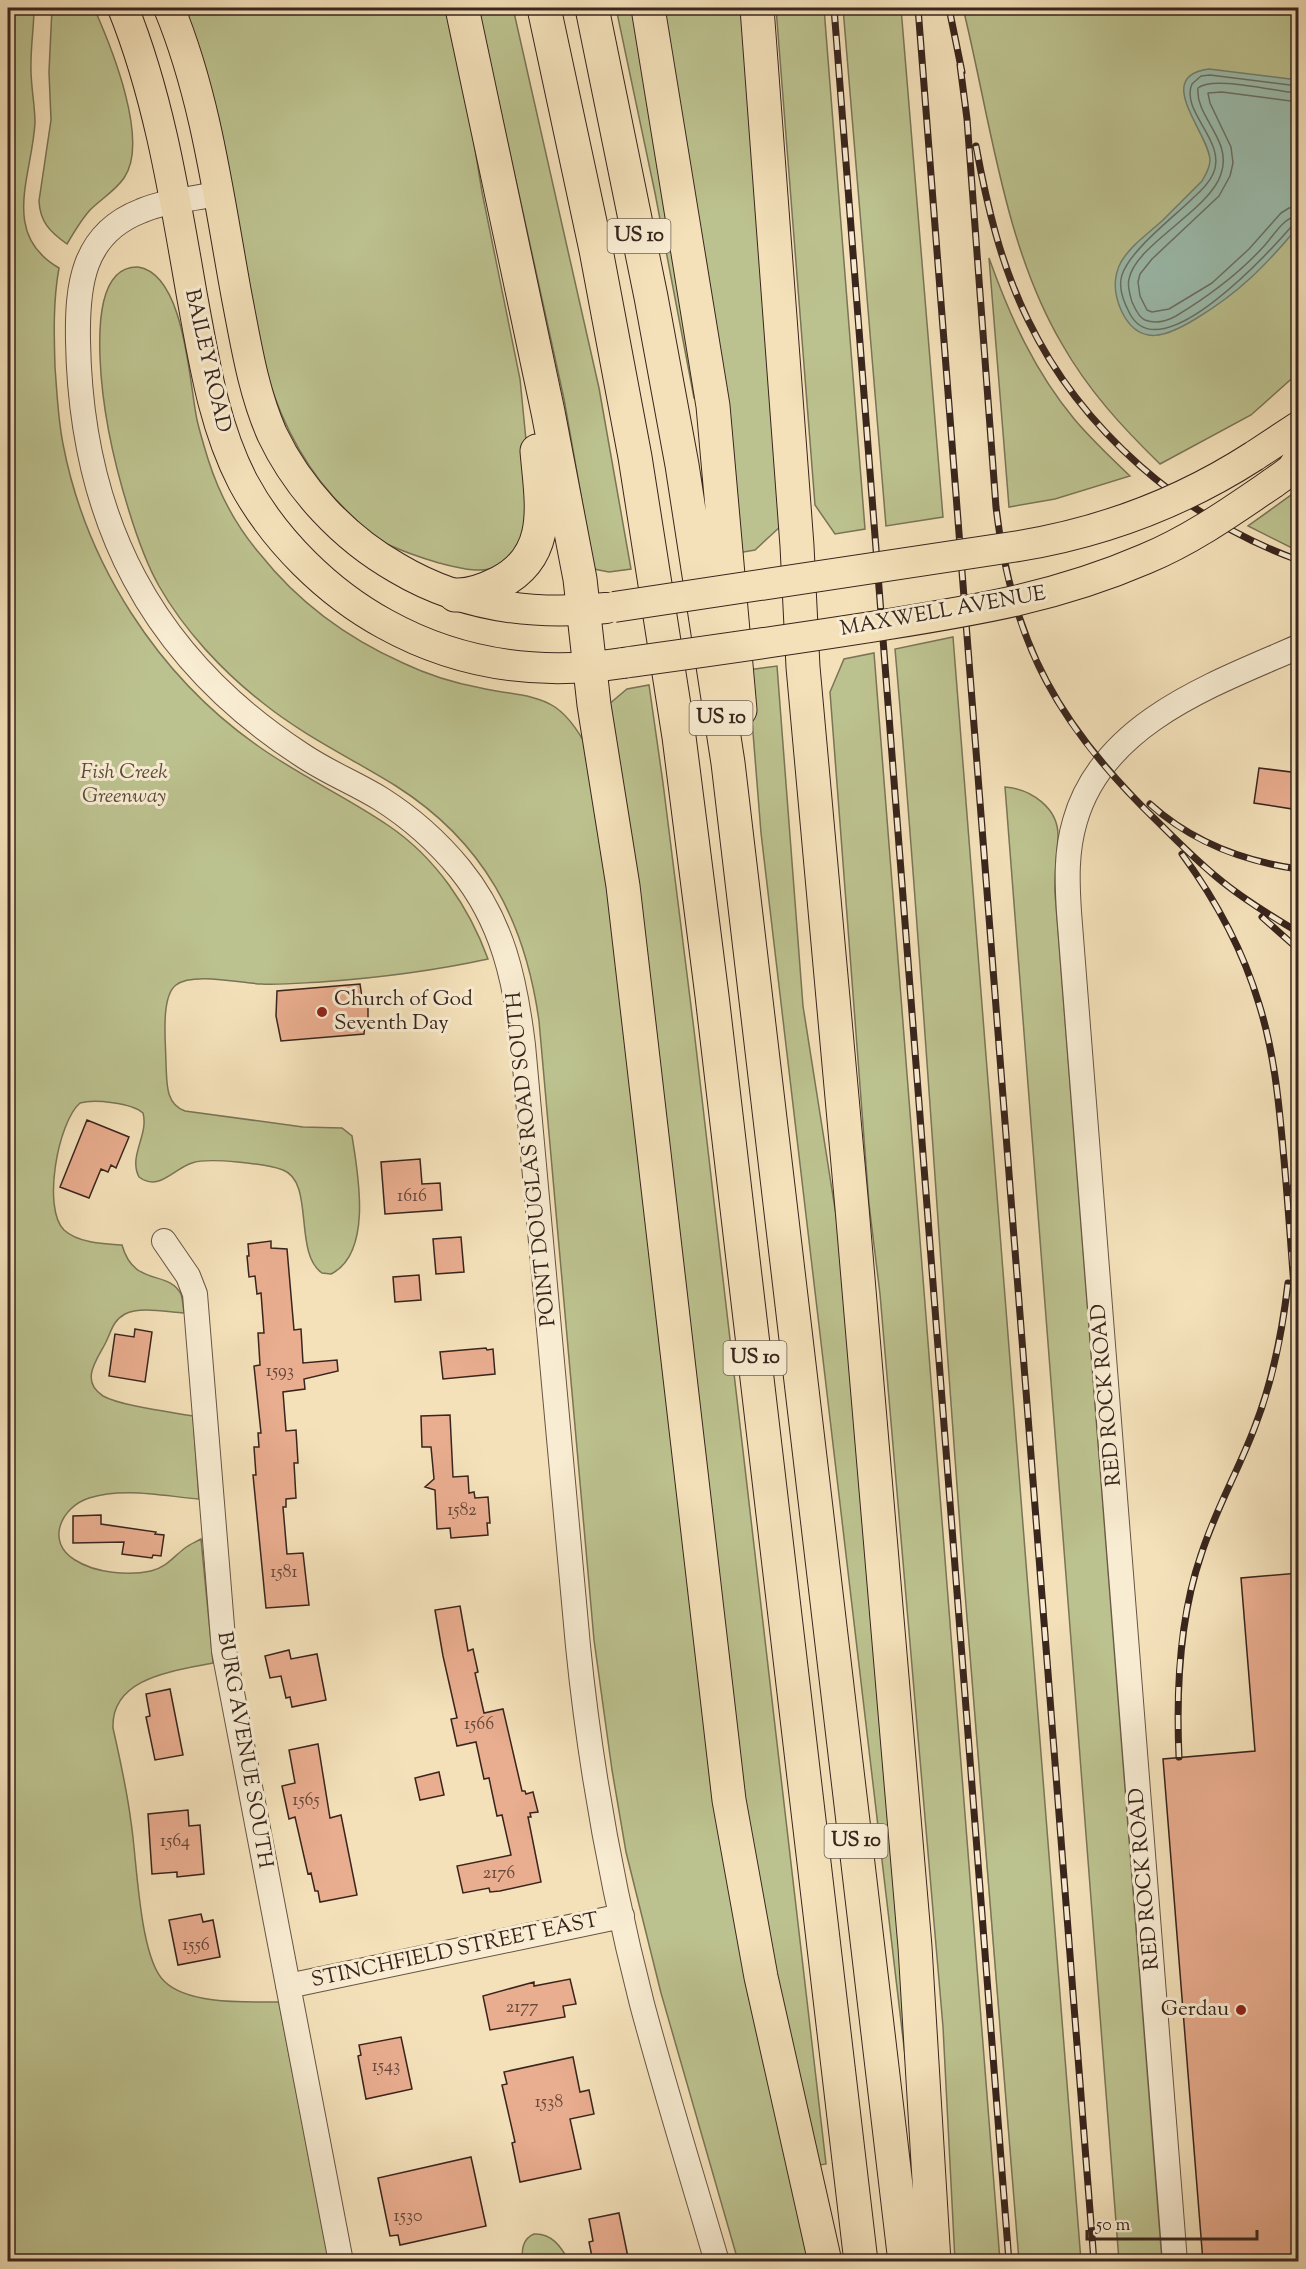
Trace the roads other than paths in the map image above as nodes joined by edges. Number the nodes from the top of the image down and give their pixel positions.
1 (123, 8) edge
2 (169, 8) edge
3 (462, 8) edge
4 (544, 8) edge
5 (592, 8) edge
6 (648, 8) edge
7 (757, 8) edge
8 (217, 194) junction
9 (175, 202) junction
10 (521, 291) junction
11 (1299, 427) edge
12 (1299, 460) edge
13 (799, 580) junction
14 (455, 595) junction
15 (599, 609) junction
16 (801, 638) junction
17 (1299, 647) edge
18 (591, 668) junction
19 (754, 972) junction
20 (164, 1240) dead end
21 (622, 1916) junction
22 (288, 1986) junction
23 (341, 2262) edge
24 (717, 2262) edge
25 (825, 2262) edge
26 (861, 2262) edge
27 (905, 2262) edge
28 (934, 2262) edge
29 (1175, 2262) edge

1 - 9 main road, BAILEY ROAD
2 - 8 main road, BAILEY ROAD
3 - 10 highway
4 - 26 highway, US 10
5 - 19 highway, US 10
6 - 19 highway
7 - 13 highway
8 - 9 street, POINT DOUGLAS ROAD SOUTH
8 - 14 main road, BAILEY ROAD
9 - 18 main road, BAILEY ROAD
9 - 21 street, POINT DOUGLAS ROAD SOUTH
10 - 14 highway
10 - 15 highway
11 - 13 main road, bridge
12 - 16 main road, MAXWELL AVENUE, bridge
13 - 15 main road, bridge
13 - 16 highway
14 - 15 main road, BAILEY ROAD
15 - 18 highway
16 - 18 main road, MAXWELL AVENUE, bridge
16 - 28 highway
17 - 29 street, RED ROCK ROAD
18 - 25 highway
19 - 27 highway, US 10
20 - 22 street, BURG AVENUE SOUTH
21 - 22 street, STINCHFIELD STREET EAST
21 - 24 street, POINT DOUGLAS ROAD SOUTH
22 - 23 street, BURG AVENUE SOUTH

